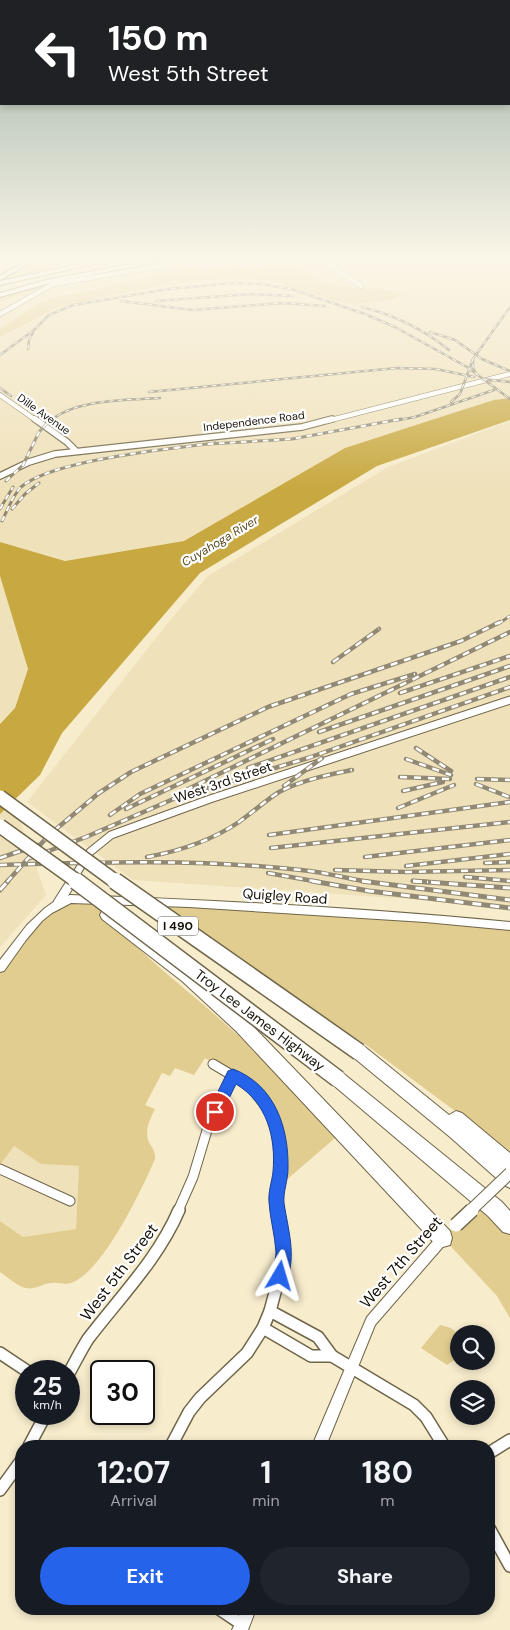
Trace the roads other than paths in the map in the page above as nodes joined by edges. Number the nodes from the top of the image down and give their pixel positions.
1 (510, 374) edge
2 (0, 395) edge
3 (75, 450) junction
4 (0, 476) edge
5 (510, 700) edge
6 (0, 797) edge
7 (0, 826) edge
8 (94, 894) junction
9 (58, 903) junction
10 (510, 926) edge
11 (0, 968) edge
12 (359, 1052) junction
13 (213, 1064) dead end
14 (233, 1075) junction
15 (510, 1164) edge
16 (0, 1169) edge
17 (510, 1173) edge
18 (510, 1179) edge
19 (70, 1201) dead end
20 (510, 1225) edge
21 (450, 1231) junction
22 (270, 1311) junction
23 (263, 1328) junction
24 (0, 1353) edge
25 (332, 1356) junction
26 (76, 1360) edge
27 (15, 1363) edge
28 (352, 1368) junction
29 (40, 1425) edge
30 (32, 1440) edge
31 (174, 1440) edge
32 (322, 1440) edge
33 (440, 1440) edge
34 (510, 1440) edge
35 (495, 1449) edge
36 (15, 1474) edge
37 (0, 1490) edge
38 (495, 1539) edge
39 (510, 1566) edge
40 (226, 1615) edge
41 (247, 1615) edge
42 (241, 1627) edge

1 - 3 street, Independence Road
2 - 3 street, Dille Avenue
3 - 4 street, Independence Road
5 - 9 street, West 3rd Street
6 - 12 highway, Troy Lee James Highway / I 490, bridge
7 - 8 highway, Troy Lee James Highway / I 490, bridge
8 - 20 highway, Troy Lee James Highway / I 490, bridge
8 - 21 highway
9 - 10 street, Quigley Road
9 - 11 street, West 3rd Street
12 - 15 highway
12 - 18 highway, Troy Lee James Highway / I 490
13 - 14 street
14 - 22 street
14 - 26 street, West 5th Street
16 - 19 street
17 - 21 street, West 7th Street, bridge
21 - 28 street, West 7th Street
22 - 23 street
22 - 25 street
23 - 25 street
23 - 31 street
24 - 27 street
25 - 28 street
28 - 32 street, West 7th Street
28 - 33 street
29 - 30 street
34 - 35 street
36 - 37 street
38 - 39 street
40 - 42 street
41 - 42 street

